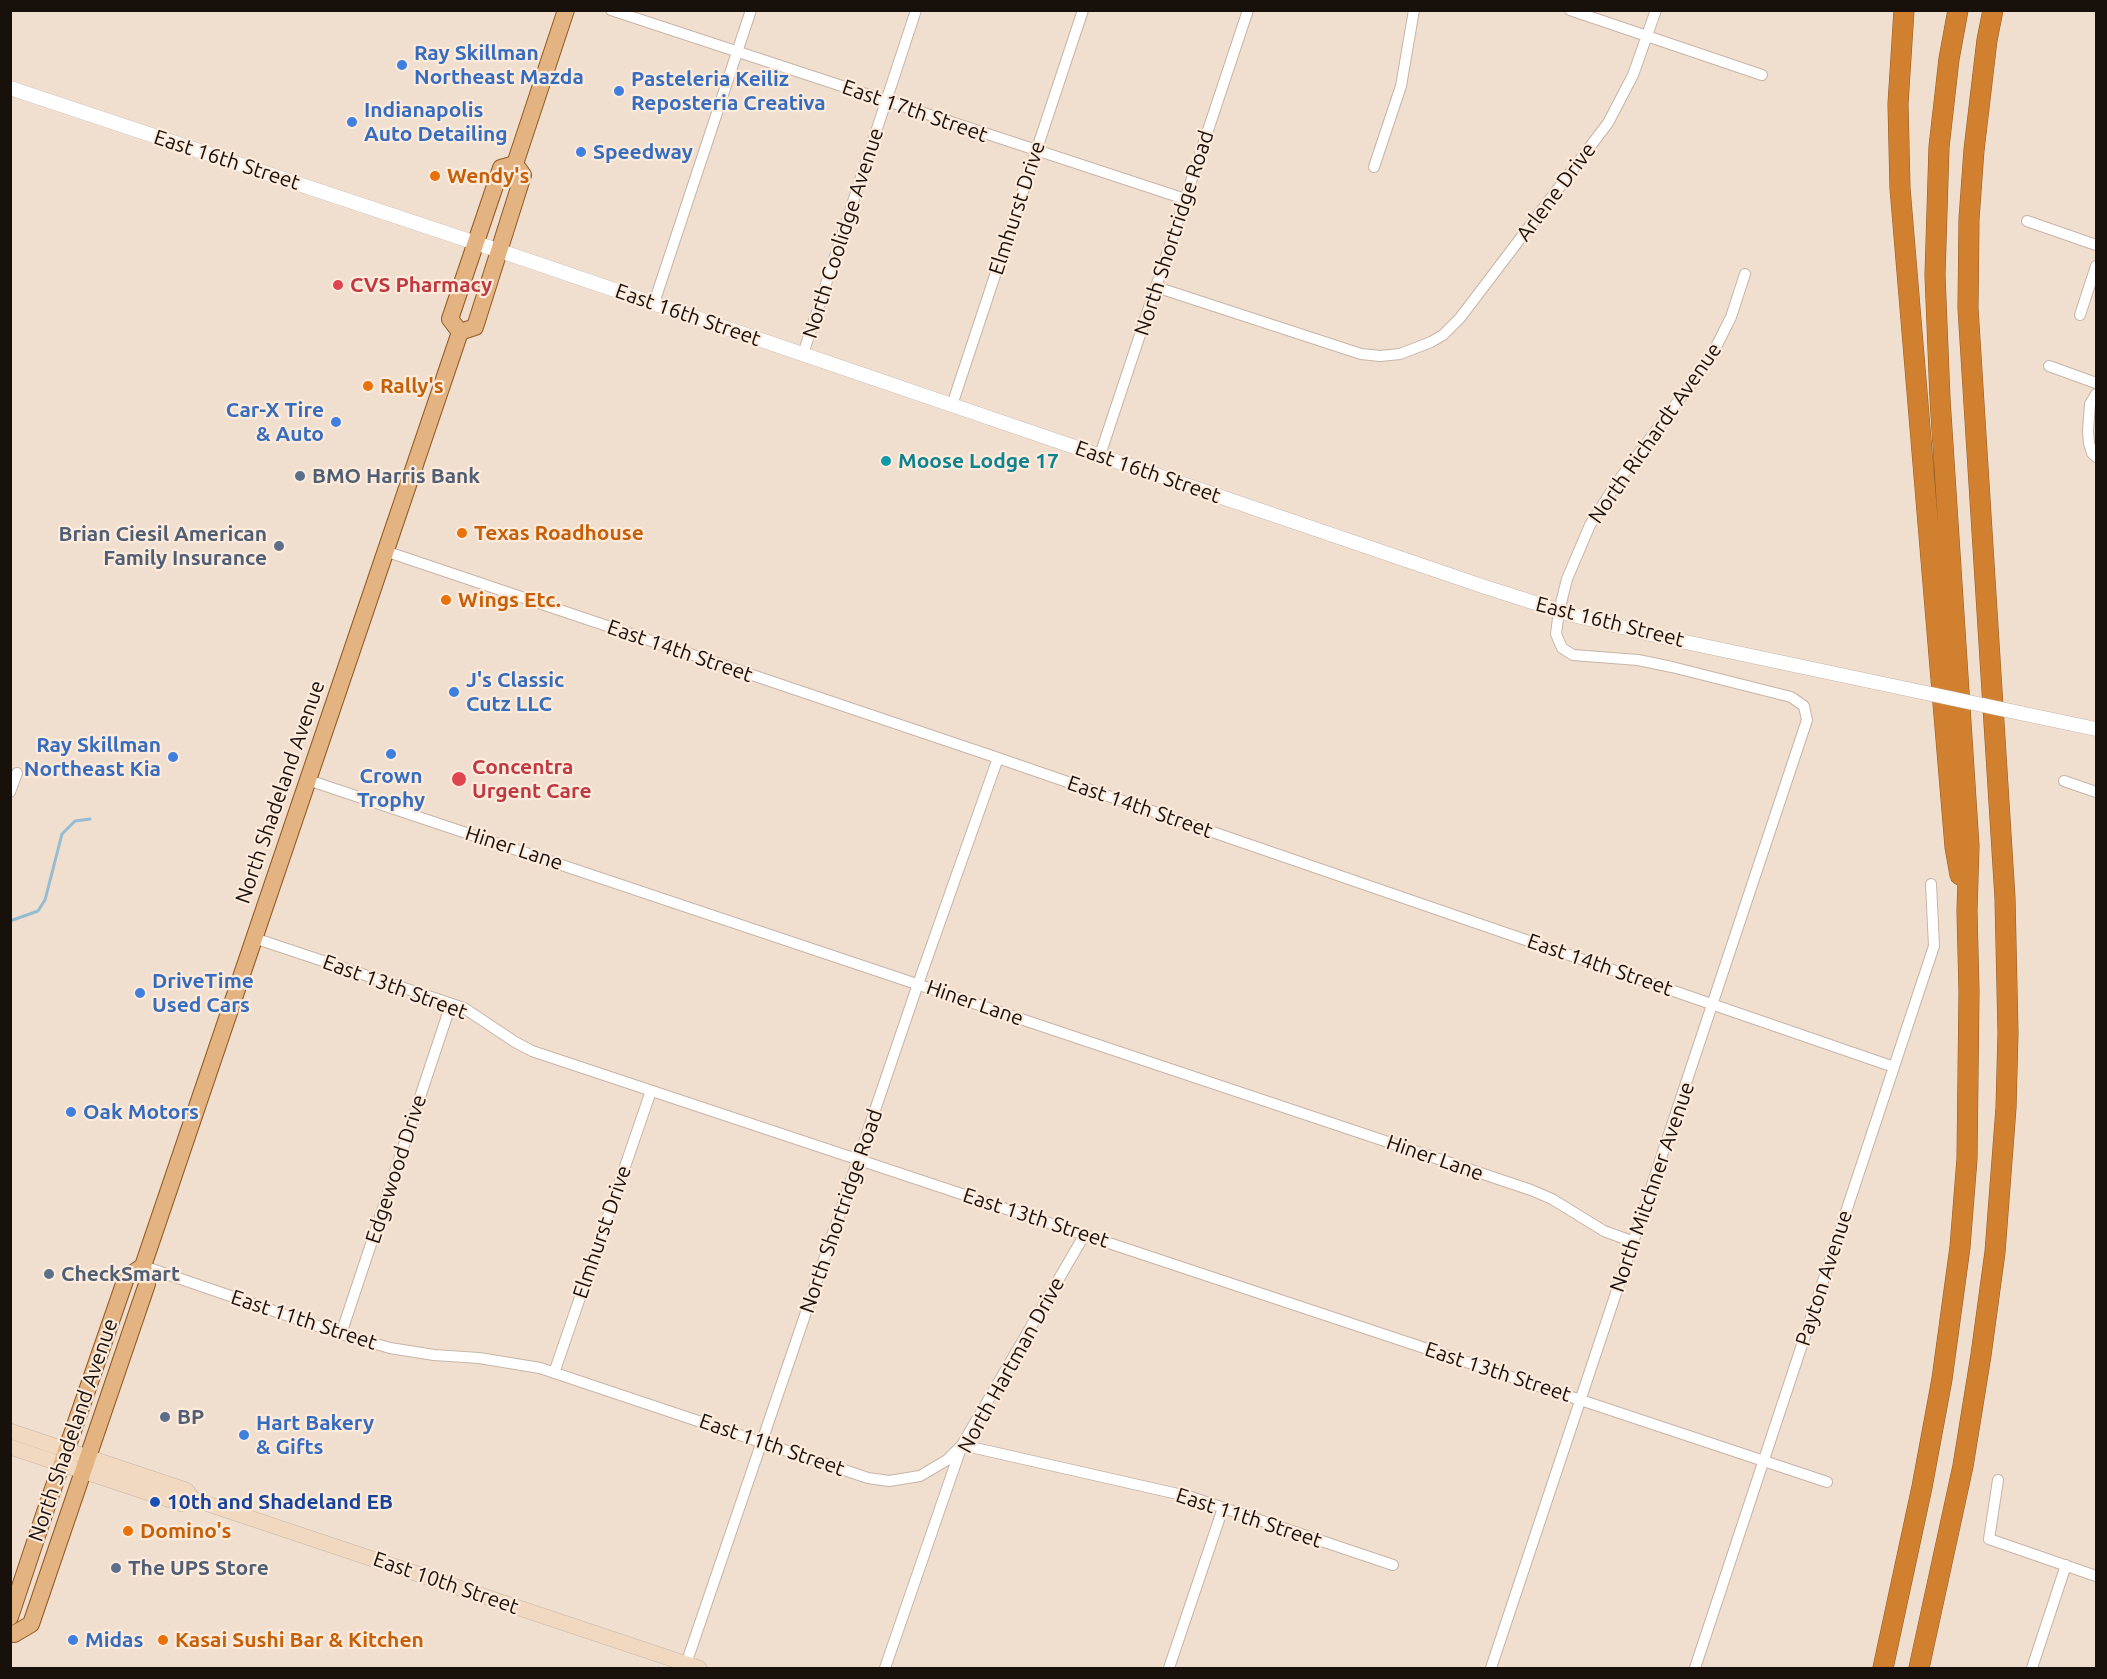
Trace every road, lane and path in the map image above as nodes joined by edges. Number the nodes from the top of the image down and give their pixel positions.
1 (566, 10) edge
2 (611, 10) edge
3 (751, 10) edge
4 (916, 10) edge
5 (1083, 10) edge
6 (1248, 10) edge
7 (1414, 10) edge
8 (1570, 10) edge
9 (1656, 10) edge
10 (1904, 10) edge
11 (1958, 10) edge
12 (1993, 10) edge
13 (2002, 10) edge
14 (1647, 36) junction
15 (738, 51) junction
16 (1762, 75) dead end
17 (10, 88) edge
18 (1981, 90) junction
19 (886, 101) junction
20 (1036, 151) junction
21 (515, 164) junction
22 (1374, 167) dead end
23 (1185, 200) junction
24 (2027, 221) dead end
25 (476, 243) junction
26 (2097, 244) edge
27 (500, 251) junction
28 (2097, 266) edge
29 (1745, 274) dead end
30 (1156, 287) junction
31 (654, 303) junction
32 (2080, 315) dead end
33 (460, 332) junction
34 (803, 354) junction
35 (2049, 366) dead end
36 (2097, 383) edge
37 (2097, 394) edge
38 (952, 405) junction
39 (1100, 455) junction
40 (2097, 457) edge
41 (386, 551) junction
42 (1559, 611) junction
43 (1804, 706) joint
44 (2097, 729) edge
45 (998, 758) junction
46 (17, 773) dead end
47 (308, 780) junction
48 (2064, 781) dead end
49 (10, 792) edge
50 (2097, 792) edge
51 (1931, 884) dead end
52 (1967, 911) junction
53 (254, 939) junction
54 (918, 984) junction
55 (451, 1004) junction
56 (1713, 1004) junction
57 (1894, 1067) junction
58 (651, 1091) junction
59 (859, 1159) junction
60 (1085, 1234) junction
61 (1634, 1242) junction
62 (143, 1266) junction
63 (341, 1334) junction
64 (554, 1373) junction
65 (1581, 1399) junction
66 (10, 1431) edge
67 (762, 1442) junction
68 (962, 1445) junction
69 (10, 1447) edge
70 (64, 1457) junction
71 (1764, 1461) junction
72 (85, 1464) junction
73 (1998, 1480) dead end
74 (1827, 1482) dead end
75 (1223, 1508) junction
76 (1393, 1565) dead end
77 (2066, 1565) junction
78 (2097, 1576) edge
79 (11, 1629) edge
80 (685, 1666) edge
81 (885, 1668) edge
82 (1169, 1668) edge
83 (1491, 1668) edge
84 (1695, 1668) edge
85 (1883, 1668) edge
86 (1919, 1668) edge
87 (2032, 1668) edge

1 - 21 main road, North Shadeland Avenue
2 - 15 street, East 17th Street
3 - 15 street
4 - 19 street, North Coolidge Avenue
5 - 20 street, Elmhurst Drive
6 - 23 street, North Shortridge Road
7 - 22 street
8 - 14 street
9 - 14 street, Arlene Drive
10 - 52 highway
11 - 52 highway
12 - 18 highway
13 - 18 highway
14 - 16 street
14 - 30 street, Arlene Drive
15 - 19 street, East 17th Street
15 - 31 street
17 - 25 street, East 16th Street
18 - 86 highway
19 - 20 street, East 17th Street
19 - 34 street, North Coolidge Avenue
20 - 23 street, East 17th Street
20 - 38 street, Elmhurst Drive
21 - 25 main road, North Shadeland Avenue
21 - 27 main road, North Shadeland Avenue
23 - 30 street, North Shortridge Road
24 - 26 street
25 - 27 street, East 16th Street
25 - 33 main road, North Shadeland Avenue
27 - 31 street, East 16th Street
27 - 33 main road, North Shadeland Avenue
28 - 32 street
29 - 42 street, North Richardt Avenue
30 - 39 street, North Shortridge Road
31 - 34 street, East 16th Street
33 - 41 main road, North Shadeland Avenue
34 - 38 street, East 16th Street
35 - 36 street
37 - 40 street
38 - 39 street, East 16th Street
39 - 42 street, East 16th Street
41 - 45 street, East 14th Street
41 - 47 main road, North Shadeland Avenue
42 - 43 street, North Richardt Avenue
42 - 44 street, East 16th Street, bridge
43 - 56 street, North Mitchner Avenue
45 - 54 street, North Shortridge Road
45 - 56 street, East 14th Street
46 - 49 street
47 - 53 main road, North Shadeland Avenue
47 - 54 street, Hiner Lane
48 - 50 street
51 - 57 street, Payton Avenue
52 - 85 highway
53 - 55 street, East 13th Street
53 - 62 main road, North Shadeland Avenue
54 - 59 street, North Shortridge Road
54 - 61 street, Hiner Lane
55 - 58 street, East 13th Street
55 - 63 street, Edgewood Drive
56 - 57 street, East 14th Street
56 - 61 street, North Mitchner Avenue
57 - 71 street, Payton Avenue
58 - 59 street, East 13th Street
58 - 64 street, Elmhurst Drive
59 - 60 street, East 13th Street
59 - 67 street, North Shortridge Road
60 - 65 street, East 13th Street
60 - 68 street, North Hartman Drive
61 - 65 street, North Mitchner Avenue
62 - 63 street, East 11th Street
62 - 70 main road, North Shadeland Avenue
62 - 72 main road, North Shadeland Avenue
63 - 64 street, East 11th Street
64 - 67 street, East 11th Street
65 - 71 street, East 13th Street
65 - 83 street, North Mitchner Avenue
66 - 70 main road, East 10th Street
67 - 68 street, East 11th Street
67 - 80 street, North Shortridge Road
68 - 75 street, East 11th Street
68 - 81 street, North Hartman Drive
69 - 70 main road, East 10th Street
70 - 72 main road, East 10th Street
70 - 79 main road, North Shadeland Avenue
71 - 74 street, East 13th Street
71 - 84 street, Payton Avenue
72 - 79 main road, North Shadeland Avenue
72 - 80 main road, East 10th Street
73 - 77 street
75 - 76 street, East 11th Street
75 - 82 street
77 - 78 street
77 - 87 street

